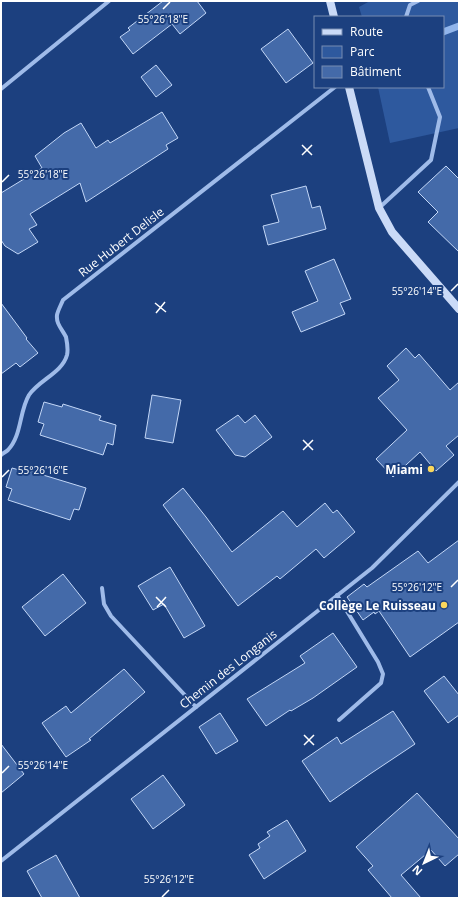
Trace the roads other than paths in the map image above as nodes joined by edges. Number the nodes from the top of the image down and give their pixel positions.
1 (109, 1) edge
2 (330, 1) edge
3 (418, 1) edge
4 (334, 16) edge
5 (406, 16) edge
6 (334, 88) edge
7 (349, 88) edge
8 (428, 88) edge
9 (1, 89) edge
10 (380, 208) junction
11 (459, 308) edge
12 (1, 455) edge
13 (459, 482) edge
14 (102, 588) dead end
15 (337, 595) junction
16 (196, 707) junction
17 (339, 720) dead end
18 (1, 861) edge

1 - 9 street
2 - 4 main road
3 - 5 street
6 - 12 street, Rue Hubert Delisle
7 - 10 main road
8 - 10 street
10 - 11 main road
13 - 15 street, Chemin des Longanis
14 - 16 street
15 - 16 street, Chemin des Longanis
15 - 17 street
16 - 18 street, Chemin des Longanis

